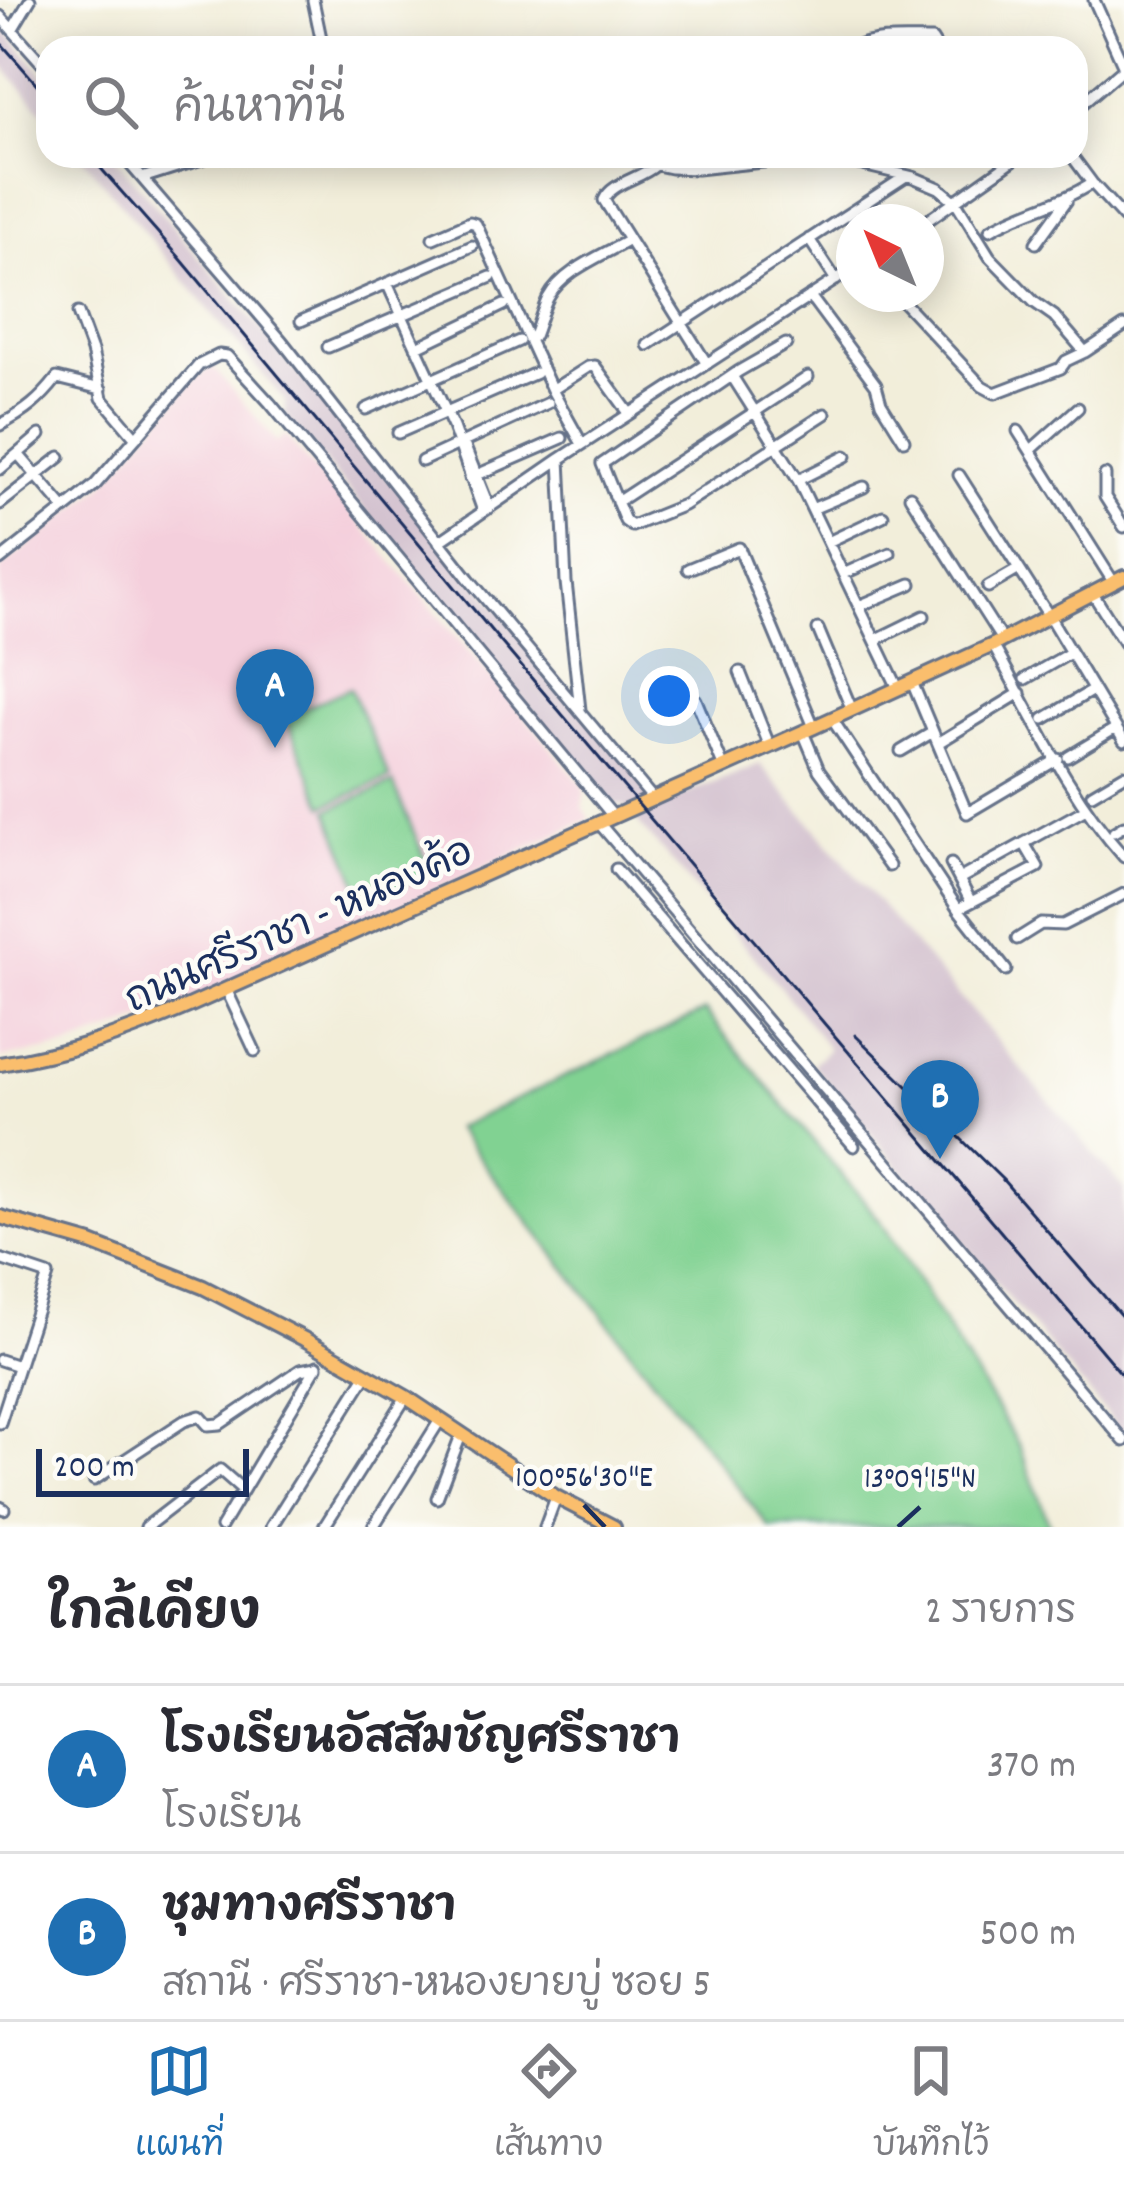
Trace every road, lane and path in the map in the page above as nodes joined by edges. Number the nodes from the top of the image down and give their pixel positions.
1 (30, 0) edge
2 (313, 0) edge
3 (1094, 0) edge
4 (0, 16) edge
5 (12, 30) junction
6 (320, 36) edge
7 (36, 57) edge
8 (1124, 68) edge
9 (1088, 99) edge
10 (133, 168) edge
11 (173, 168) edge
12 (652, 168) edge
13 (879, 168) edge
14 (1002, 168) edge
15 (1081, 168) edge
16 (906, 176) junction
17 (142, 178) junction
18 (1092, 183) junction
19 (1070, 196) junction
20 (956, 202) junction
21 (944, 210) edge
22 (1124, 218) edge
23 (990, 230) dead end
24 (434, 238) dead end
25 (809, 239) junction
26 (629, 240) junction
27 (1036, 243) dead end
28 (472, 246) dead end
29 (490, 278) dead end
30 (836, 280) joint
31 (388, 283) junction
32 (810, 296) junction
33 (505, 305) dead end
34 (913, 312) edge
35 (78, 313) dead end
36 (403, 316) junction
37 (301, 321) dead end
38 (681, 323) junction
39 (1124, 326) edge
40 (524, 340) junction
41 (786, 344) dead end
42 (648, 345) dead end
43 (328, 347) dead end
44 (417, 347) junction
45 (1085, 352) junction
46 (706, 364) junction
47 (536, 374) dead end
48 (732, 376) junction
49 (808, 377) dead end
50 (432, 380) junction
51 (100, 389) junction
52 (552, 390) junction
53 (548, 403) dead end
54 (1078, 408) dead end
55 (365, 409) dead end
56 (754, 411) junction
57 (446, 412) junction
58 (628, 413) junction
59 (825, 414) dead end
60 (0, 425) edge
61 (1018, 430) dead end
62 (398, 433) dead end
63 (40, 435) dead end
64 (136, 438) junction
65 (562, 438) dead end
66 (904, 440) dead end
67 (582, 444) junction
68 (461, 445) junction
69 (776, 445) junction
70 (1031, 450) junction
71 (18, 454) junction
72 (846, 456) dead end
73 (60, 458) dead end
74 (560, 459) junction
75 (422, 461) dead end
76 (0, 469) edge
77 (959, 475) dead end
78 (1106, 475) dead end
79 (37, 476) junction
80 (474, 477) junction
81 (798, 480) junction
82 (864, 487) dead end
83 (910, 496) dead end
84 (617, 502) junction
85 (0, 504) edge
86 (65, 509) junction
87 (486, 509) junction
88 (812, 509) junction
89 (883, 516) dead end
90 (1124, 527) edge
91 (439, 542) junction
92 (828, 542) junction
93 (890, 553) dead end
94 (0, 560) edge
95 (688, 569) dead end
96 (1019, 569) junction
97 (843, 574) junction
98 (1119, 580) edge
99 (911, 584) dead end
100 (988, 587) dead end
101 (1093, 594) junction
102 (859, 606) junction
103 (924, 616) dead end
104 (1049, 616) junction
105 (818, 629) dead end
106 (875, 640) junction
107 (998, 642) junction
108 (1124, 643) edge
109 (1070, 653) junction
110 (740, 672) dead end
111 (1025, 679) dead end
112 (912, 682) junction
113 (898, 688) junction
114 (1093, 690) junction
115 (1020, 693) junction
116 (696, 700) dead end
117 (852, 710) junction
118 (580, 712) junction
119 (832, 719) junction
120 (1044, 719) dead end
121 (1116, 728) junction
122 (808, 730) junction
123 (936, 738) junction
124 (1124, 741) edge
125 (770, 747) junction
126 (901, 751) dead end
127 (1063, 758) junction
128 (724, 768) junction
129 (1124, 775) edge
130 (1092, 794) dead end
131 (654, 800) junction
132 (1086, 809) junction
133 (613, 817) junction
134 (598, 822) junction
135 (1024, 843) junction
136 (1124, 857) edge
137 (951, 864) dead end
138 (889, 866) dead end
139 (616, 869) dead end
140 (959, 879) junction
141 (1124, 894) edge
142 (971, 902) junction
143 (958, 909) junction
144 (1017, 939) dead end
145 (705, 946) junction
146 (692, 956) junction
147 (1006, 970) dead end
148 (226, 989) junction
149 (255, 1051) dead end
150 (0, 1064) edge
151 (854, 1146) dead end
152 (0, 1217) edge
153 (0, 1259) edge
154 (326, 1351) junction
155 (0, 1360) edge
156 (18, 1366) junction
157 (317, 1366) junction
158 (367, 1374) junction
159 (406, 1397) junction
160 (440, 1420) junction
161 (0, 1424) edge
162 (460, 1435) junction
163 (1124, 1441) edge
164 (94, 1480) dead end
165 (243, 1490) junction
166 (556, 1497) junction
167 (437, 1498) dead end
168 (146, 1527) edge
169 (220, 1527) edge
170 (271, 1527) edge
171 (324, 1527) edge
172 (373, 1527) edge
173 (545, 1527) edge
174 (614, 1527) edge

1 - 5 street
2 - 6 street
3 - 8 street
4 - 5 street
5 - 7 street
8 - 9 street
10 - 17 street
11 - 17 street
12 - 26 street
13 - 16 street
14 - 20 street
15 - 18 street
16 - 20 street
16 - 25 street
17 - 91 street
18 - 19 street
18 - 22 street
19 - 23 street
19 - 27 street
20 - 21 street
20 - 45 street
24 - 40 street
25 - 30 street
25 - 38 street
26 - 38 street
26 - 40 street
28 - 31 street
29 - 36 street
30 - 32 street
31 - 36 street
31 - 37 street
32 - 46 street
32 - 66 street
33 - 44 street
34 - 45 street
35 - 51 street
36 - 43 street
36 - 44 street
38 - 42 street
38 - 46 street
39 - 45 street
40 - 50 street
40 - 52 street
41 - 48 street
44 - 50 street
46 - 58 street
47 - 57 street
48 - 56 street
48 - 84 street
49 - 56 street
50 - 55 street
50 - 57 street
51 - 60 street
51 - 64 street
52 - 58 street
52 - 67 street
53 - 68 street
54 - 70 street
56 - 69 street
56 - 84 street
57 - 62 street
57 - 68 street
58 - 67 street
59 - 69 street
61 - 70 street
63 - 71 street
64 - 86 street
64 - 133 street
65 - 80 street
67 - 74 street
68 - 75 street
68 - 80 street
69 - 81 street
69 - 84 street
70 - 98 street
71 - 76 street
71 - 79 street
72 - 81 street
73 - 79 street
74 - 87 street
74 - 118 street
77 - 96 street
78 - 90 street
79 - 85 street
79 - 86 street
80 - 87 street
81 - 88 street
82 - 88 street
83 - 107 street
86 - 94 street
87 - 91 street
88 - 92 street
89 - 92 street
91 - 118 street
92 - 97 street
93 - 97 street
95 - 122 street
96 - 100 street
96 - 104 street
97 - 102 street
98 - 101 main road, ถนนศรีราชา - หนองค้อ
99 - 102 street
101 - 104 main road, ถนนศรีราชา - หนองค้อ
101 - 108 street
102 - 106 street
103 - 106 street
104 - 107 main road, ถนนศรีราชา - หนองค้อ
104 - 109 street
105 - 117 street
106 - 113 street
107 - 112 main road, ถนนศรีราชา - หนองค้อ
107 - 115 street
109 - 111 street
109 - 114 street
110 - 125 street
112 - 113 main road, ถนนศรีราชา - หนองค้อ
112 - 123 street
113 - 117 main road, ถนนศรีราชา - หนองค้อ
114 - 120 street
114 - 121 street
115 - 123 street
115 - 127 street
116 - 128 street
117 - 119 main road, ถนนศรีราชา - หนองค้อ
118 - 131 street
119 - 122 main road, ถนนศรีราชา - หนองค้อ
119 - 143 street
121 - 124 street
121 - 127 street
122 - 125 main road, ถนนศรีราชา - หนองค้อ
122 - 138 street
123 - 126 street
123 - 127 street
125 - 128 main road, ถนนศรีราชา - หนองค้อ
127 - 132 street
128 - 131 main road, ถนนศรีราชา - หนองค้อ
129 - 130 street
131 - 133 main road, ถนนศรีราชา - หนองค้อ
132 - 135 street
132 - 136 street
133 - 134 main road, ถนนศรีราชา - หนองค้อ
134 - 145 street
134 - 148 main road, ถนนศรีราชา - หนองค้อ
135 - 140 street
135 - 142 street
137 - 140 street
139 - 146 street
140 - 142 street
141 - 144 street
142 - 143 street
143 - 147 street
145 - 146 street
145 - 163 street
146 - 151 street
148 - 149 street
148 - 150 main road, ถนนศรีราชา - หนองค้อ
152 - 154 main road
153 - 156 street
154 - 157 street
154 - 158 main road
155 - 156 street
156 - 161 street
157 - 164 street
157 - 165 street
158 - 159 main road
158 - 170 street
159 - 160 main road
159 - 171 street
160 - 162 main road
160 - 172 street
162 - 166 main road
162 - 167 street
165 - 168 street
165 - 169 street
166 - 173 street
166 - 174 main road

